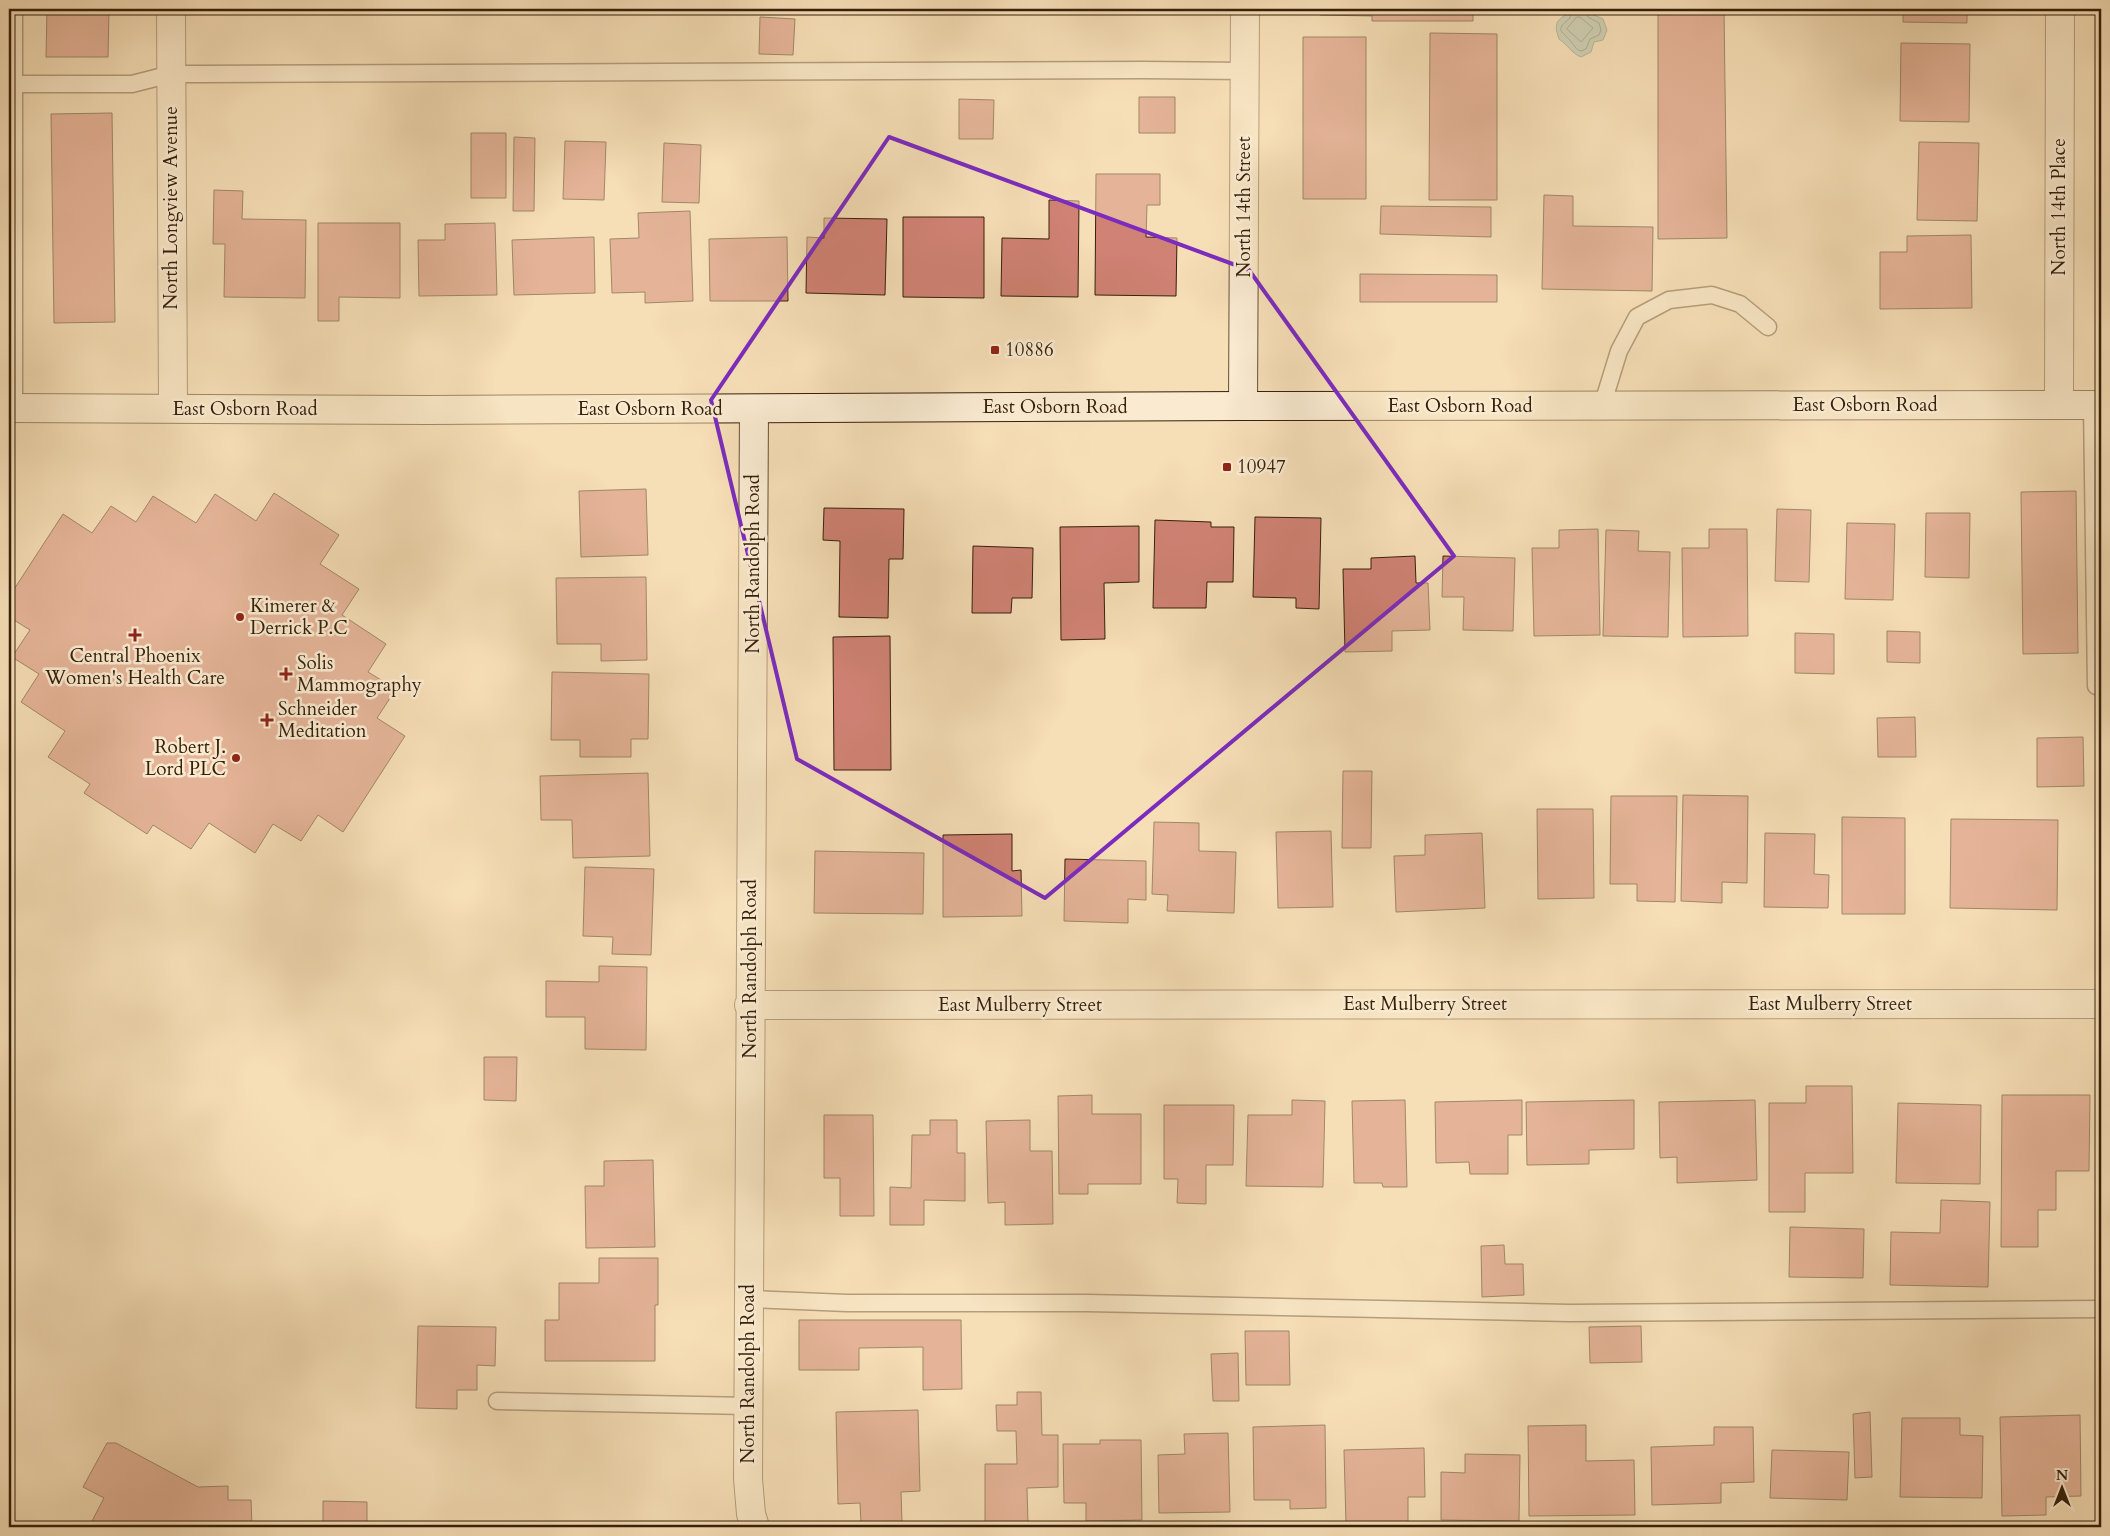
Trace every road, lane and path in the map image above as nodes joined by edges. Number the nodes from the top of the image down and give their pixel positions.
1 (14, 9) edge
2 (171, 9) edge
3 (1245, 9) edge
4 (2060, 9) edge
5 (1245, 71) junction
6 (170, 74) junction
7 (11, 84) edge
8 (1768, 327) dead end
9 (2059, 405) junction
10 (2097, 405) edge
11 (1243, 406) junction
12 (1602, 406) junction
13 (11, 408) edge
14 (172, 408) junction
15 (754, 409) junction
16 (2096, 686) dead end
17 (2101, 1004) edge
18 (749, 1005) junction
19 (749, 1299) junction
20 (2101, 1309) edge
21 (497, 1401) dead end
22 (749, 1406) junction
23 (755, 1527) edge

1 - 7 lane
2 - 6 street, North Longview Avenue
3 - 5 street, North 14th Street
4 - 9 street, North 14th Place
5 - 6 lane
5 - 11 street, North 14th Street
6 - 7 lane
6 - 14 street, North Longview Avenue
7 - 13 lane
8 - 12 lane
9 - 10 street, East Osborn Road
9 - 12 street, East Osborn Road
10 - 16 lane
11 - 12 street, East Osborn Road
11 - 15 street, East Osborn Road
13 - 14 street, East Osborn Road
14 - 15 street, East Osborn Road
15 - 18 street, North Randolph Road
17 - 18 street, East Mulberry Street
18 - 19 street, North Randolph Road
19 - 20 lane
19 - 22 street, North Randolph Road
21 - 22 lane
22 - 23 street, North Randolph Road

